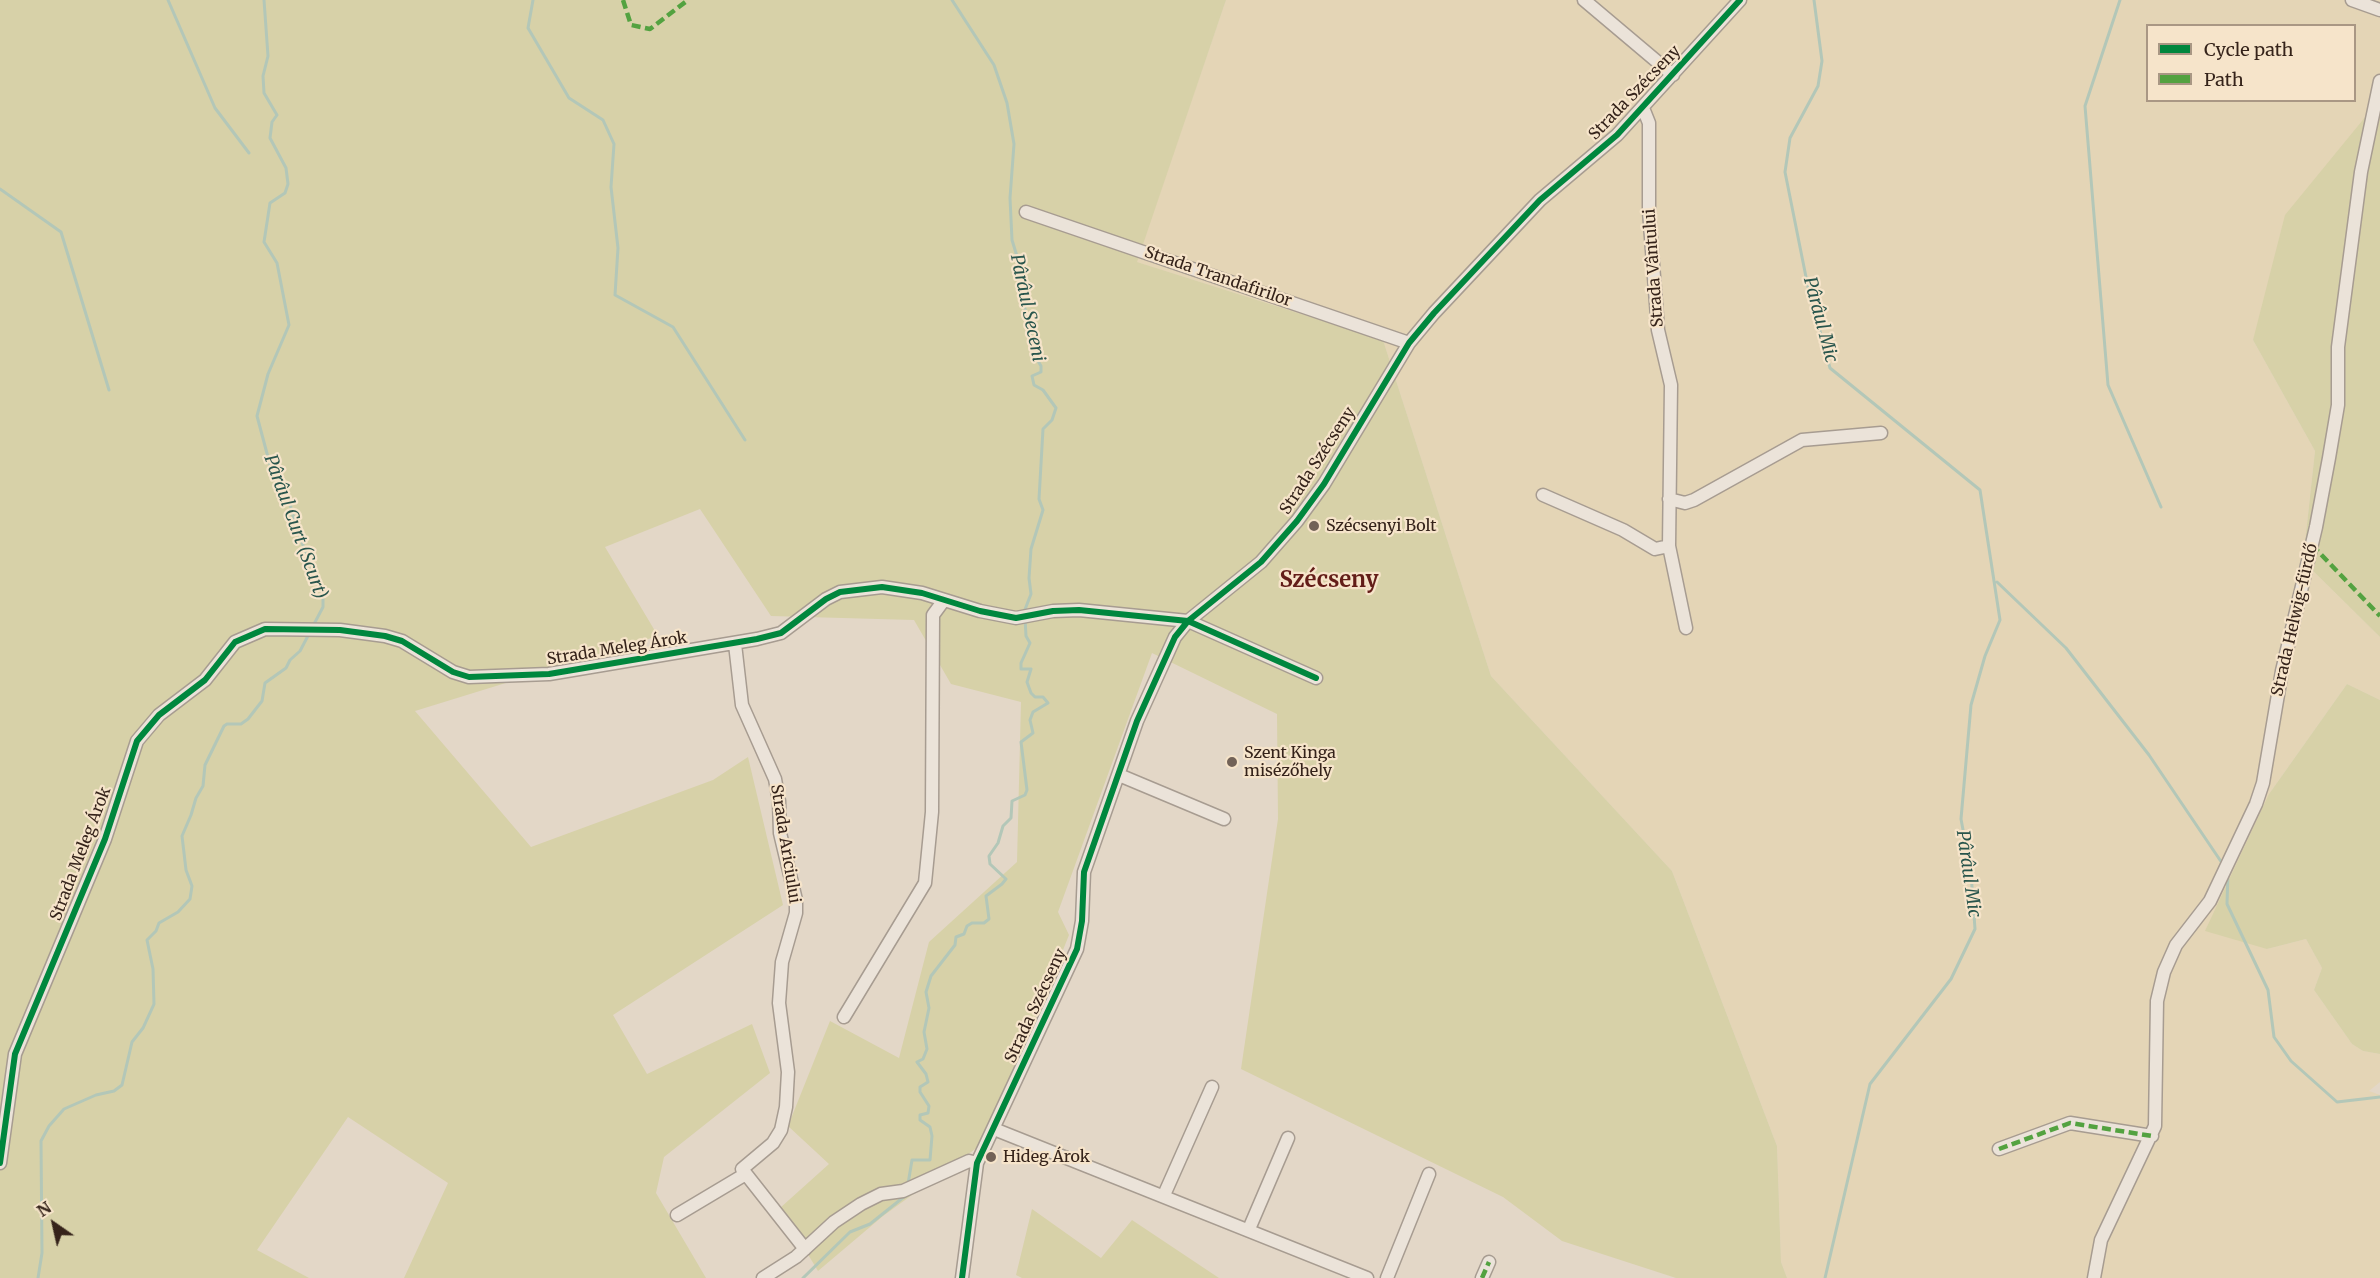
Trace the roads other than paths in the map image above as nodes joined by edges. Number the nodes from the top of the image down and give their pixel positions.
1 (1584, 0) edge
2 (1740, 0) edge
3 (2352, 0) edge
4 (2380, 10) edge
5 (1673, 75) junction
6 (2380, 81) edge
7 (1643, 108) junction
8 (1026, 212) dead end
9 (1409, 343) junction
10 (1881, 433) dead end
11 (1542, 495) dead end
12 (1669, 500) junction
13 (1669, 546) junction
14 (944, 600) junction
15 (1188, 621) junction
16 (1686, 628) dead end
17 (735, 644) junction
18 (1316, 678) dead end
19 (1119, 775) junction
20 (1224, 819) dead end
21 (844, 1017) dead end
22 (1212, 1087) dead end
23 (994, 1129) junction
24 (2152, 1136) junction
25 (1288, 1137) dead end
26 (1999, 1149) dead end
27 (0, 1163) edge
28 (977, 1163) junction
29 (1429, 1174) dead end
30 (744, 1175) junction
31 (1164, 1195) junction
32 (677, 1215) dead end
33 (1249, 1229) junction
34 (805, 1249) junction
35 (1489, 1262) dead end
36 (763, 1278) edge
37 (962, 1278) edge
38 (1367, 1278) edge
39 (1387, 1278) edge
40 (1482, 1278) edge
41 (2094, 1278) edge

1 - 5 street
2 - 5 street, Strada Szécseny
3 - 4 street
5 - 7 street, Strada Szécseny
6 - 24 street, Strada Helwig-fürdő
7 - 9 street, Strada Szécseny
7 - 12 street, Strada Vântului
8 - 9 street, Strada Trandafirilor
9 - 15 street, Strada Szécseny
10 - 12 street
11 - 13 street
12 - 13 street, Strada Vântului
13 - 16 street, Strada Vântului
14 - 15 street, Strada Meleg Árok
14 - 17 street, Strada Meleg Árok
14 - 21 street
15 - 18 street, Strada Meleg Árok
15 - 19 street, Strada Szécseny
17 - 27 street, Strada Meleg Árok
17 - 30 street, Strada Ariciului
19 - 20 street
19 - 23 street, Strada Szécseny
22 - 31 street
23 - 28 street, Strada Szécseny
23 - 31 street
24 - 26 street
24 - 41 street, Strada Helwig-fürdő
25 - 33 street
28 - 34 street
28 - 37 street, Strada Szécseny
29 - 39 street
30 - 32 street, Strada Ariciului
30 - 34 street
31 - 33 street
33 - 38 street
34 - 36 street
35 - 40 street

